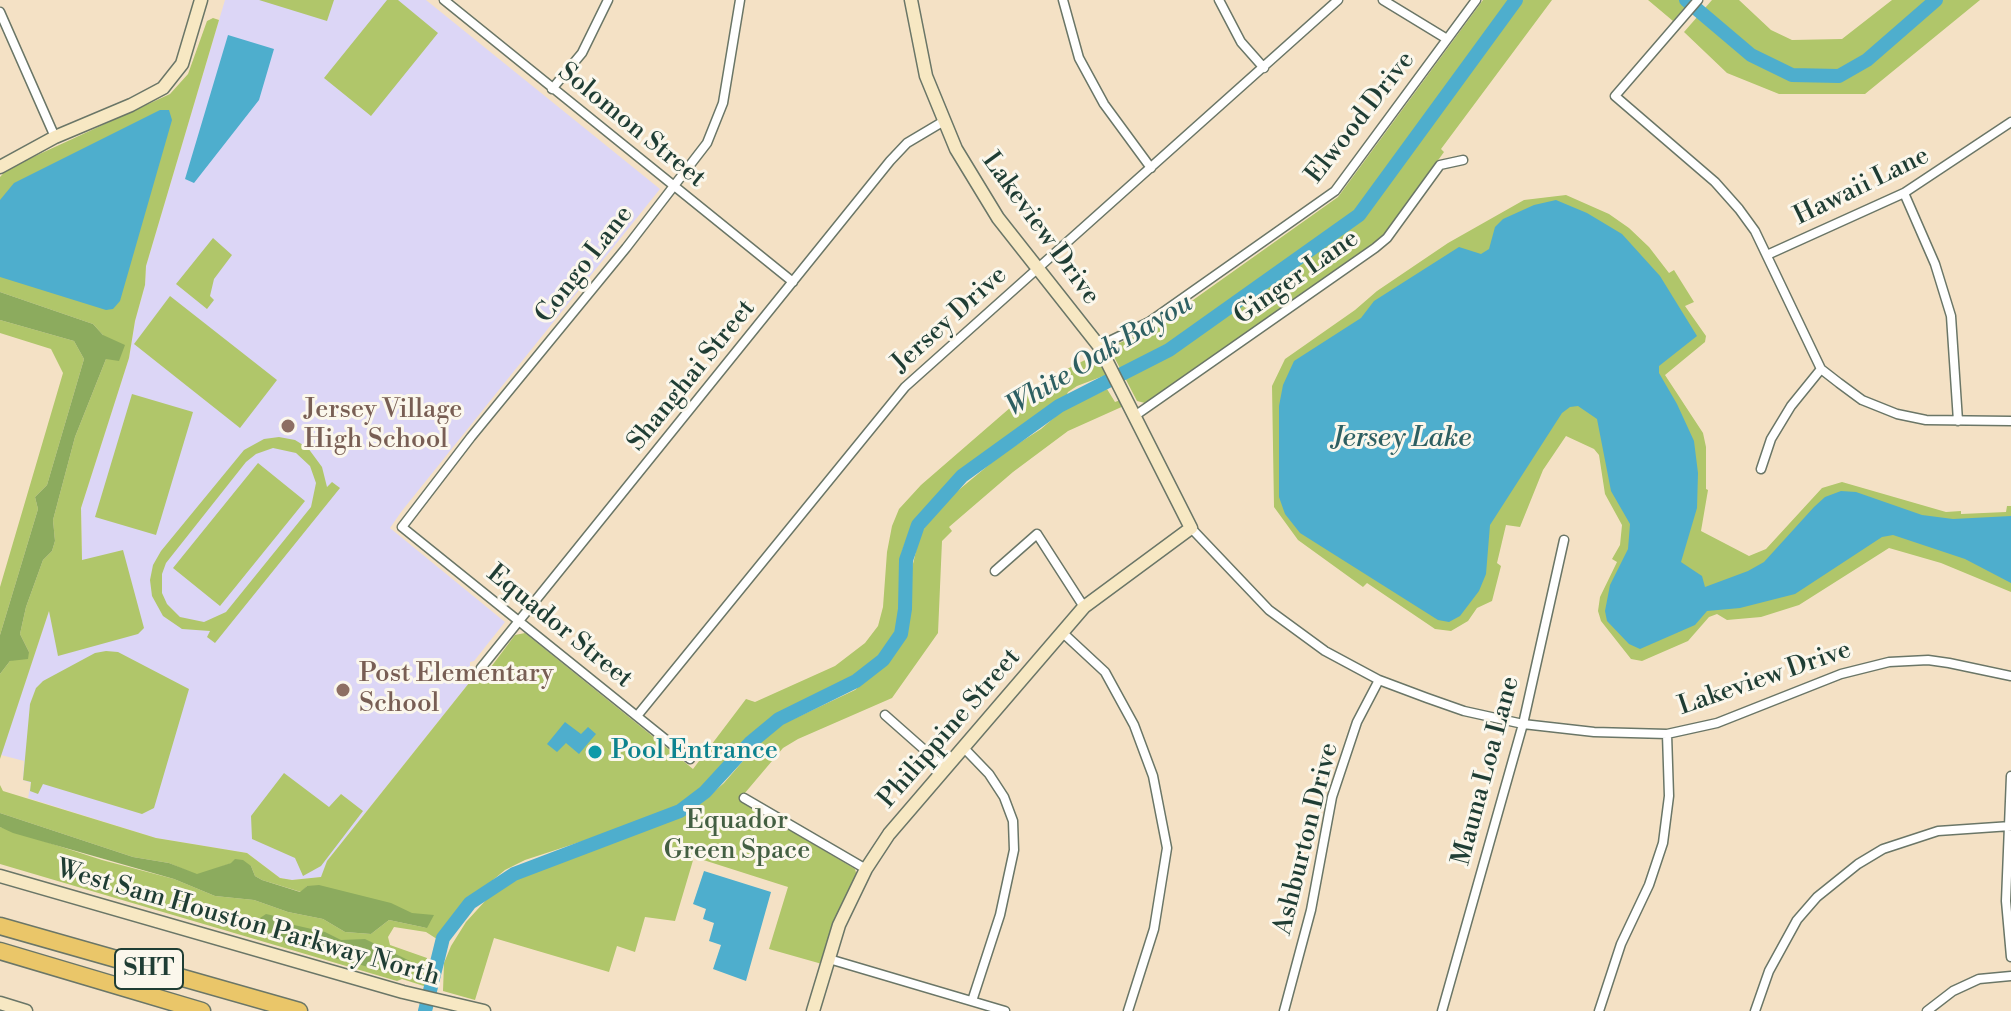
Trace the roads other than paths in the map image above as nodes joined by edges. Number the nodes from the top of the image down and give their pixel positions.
1 (201, 0) edge
2 (444, 0) edge
3 (608, 0) edge
4 (740, 0) edge
5 (911, 0) edge
6 (1063, 0) edge
7 (1219, 0) edge
8 (1338, 0) edge
9 (1383, 0) edge
10 (1476, 0) edge
11 (1698, 0) edge
12 (0, 12) edge
13 (1447, 39) junction
14 (1264, 68) junction
15 (552, 89) junction
16 (944, 121) junction
17 (2011, 122) edge
18 (55, 137) junction
19 (1463, 160) dead end
20 (0, 167) edge
21 (1151, 168) junction
22 (672, 185) junction
23 (1904, 193) junction
24 (1767, 255) junction
25 (1039, 269) junction
26 (793, 282) junction
27 (1099, 346) junction
28 (1821, 369) junction
29 (1136, 415) junction
30 (1958, 421) junction
31 (2011, 421) edge
32 (1761, 469) dead end
33 (402, 527) joint
34 (1191, 528) junction
35 (1564, 540) dead end
36 (995, 571) dead end
37 (1084, 607) junction
38 (520, 621) junction
39 (1063, 633) junction
40 (481, 668) dead end
41 (2011, 676) edge
42 (1379, 680) junction
43 (885, 715) dead end
44 (637, 716) junction
45 (1523, 724) junction
46 (1667, 734) junction
47 (963, 747) junction
48 (690, 759) dead end
49 (945, 768) junction
50 (2011, 776) edge
51 (744, 798) dead end
52 (2010, 826) edge
53 (866, 869) junction
54 (0, 876) edge
55 (0, 926) edge
56 (0, 951) edge
57 (2011, 957) edge
58 (829, 959) junction
59 (2011, 976) edge
60 (972, 1001) junction
61 (0, 1003) edge
62 (26, 1011) edge
63 (202, 1011) edge
64 (299, 1011) edge
65 (484, 1011) edge
66 (813, 1011) edge
67 (1005, 1011) edge
68 (1128, 1011) edge
69 (1284, 1011) edge
70 (1442, 1011) edge
71 (1599, 1011) edge
72 (1755, 1011) edge
73 (1927, 1011) edge

1 - 18 street
2 - 15 street, Solomon Street
3 - 15 street
4 - 22 street, Congo Lane
5 - 16 street, Lakeview Drive
6 - 21 street
7 - 14 street
8 - 14 street, Jersey Drive
9 - 13 street
10 - 13 street, Elwood Drive
11 - 24 street
12 - 18 street
13 - 27 street, Elwood Drive
14 - 21 street, Jersey Drive
15 - 22 street, Solomon Street
16 - 25 street, Lakeview Drive
16 - 26 street, Shanghai Street
17 - 23 street, Hawaii Lane
18 - 20 street
19 - 29 street, Ginger Lane
21 - 25 street, Jersey Drive
22 - 26 street, Solomon Street
22 - 33 street, Congo Lane
23 - 24 street, Hawaii Lane
23 - 30 street
24 - 28 street
25 - 27 street, Lakeview Drive
25 - 44 street, Jersey Drive
26 - 38 street, Shanghai Street
27 - 29 street, Lakeview Drive
28 - 30 street
28 - 32 street
29 - 34 street, Lakeview Drive
30 - 31 street
33 - 38 street, Equador Street
34 - 37 street, Philippine Street
34 - 42 street, Lakeview Drive
35 - 45 street, Mauna Loa Lane
36 - 37 street
37 - 39 street, Philippine Street
38 - 40 street, Shanghai Street
38 - 44 street, Equador Street
39 - 47 street, Philippine Street
39 - 68 street
41 - 46 street, Lakeview Drive
42 - 45 street, Lakeview Drive
42 - 69 street, Ashburton Drive
43 - 49 street
44 - 48 street, Equador Street
45 - 46 street, Lakeview Drive
45 - 70 street, Mauna Loa Lane
46 - 71 street
47 - 49 street, Philippine Street
47 - 60 street
49 - 53 street, Philippine Street
50 - 52 street
51 - 53 street
52 - 57 street
52 - 72 street
53 - 58 street, Philippine Street
54 - 65 street, West Sam Houston Parkway North
55 - 64 highway, SHT
56 - 63 highway, SHT
58 - 60 street
58 - 66 street, Philippine Street
59 - 73 street
60 - 67 street
61 - 62 street

